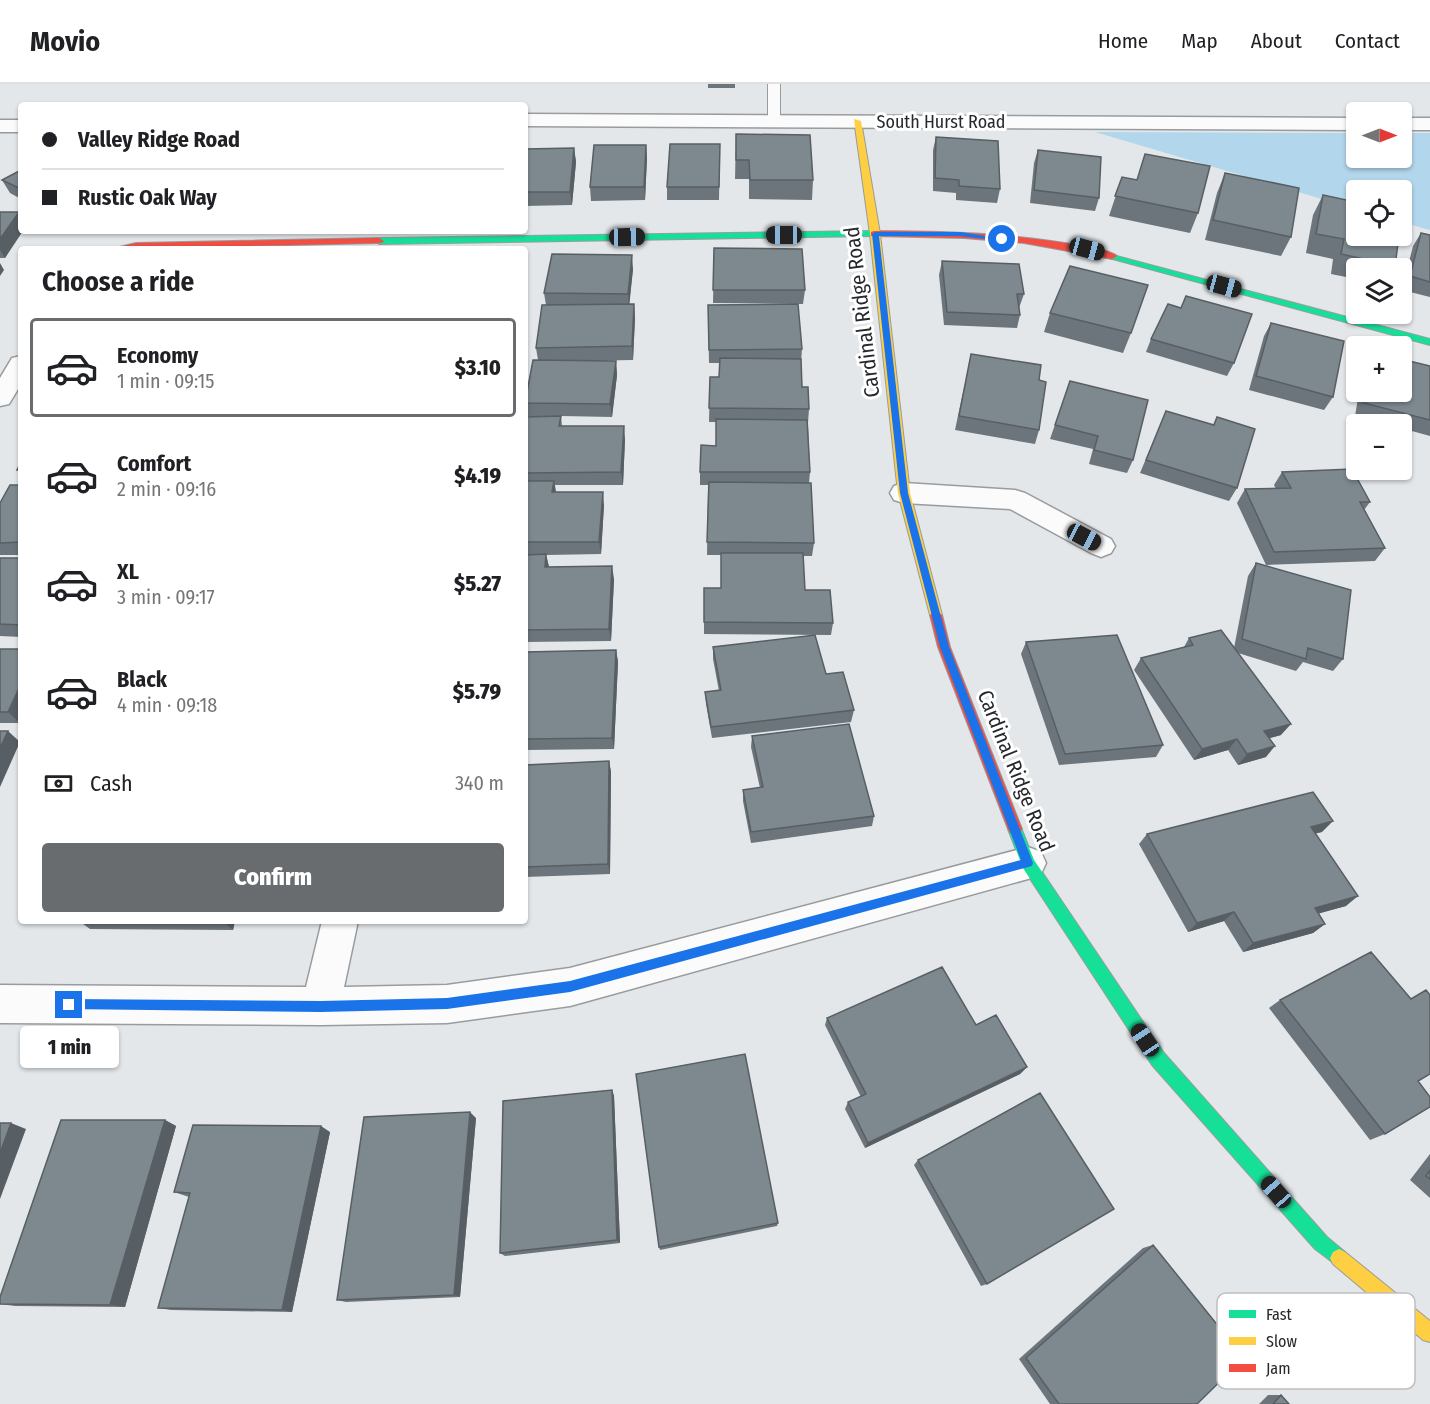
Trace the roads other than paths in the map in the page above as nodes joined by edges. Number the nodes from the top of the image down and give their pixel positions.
1 (774, 84) edge
2 (528, 120) edge
3 (774, 121) junction
4 (857, 121) junction
5 (1346, 123) edge
6 (1412, 124) edge
7 (1430, 124) edge
8 (0, 126) edge
9 (18, 126) edge
10 (875, 234) junction
11 (491, 244) edge
12 (136, 246) edge
13 (1430, 342) edge
14 (18, 368) edge
15 (0, 398) edge
16 (904, 493) junction
17 (1101, 546) dead end
18 (1028, 863) junction
19 (339, 924) edge
20 (0, 1004) edge
21 (321, 1006) junction
22 (1382, 1293) edge
23 (1415, 1320) edge
24 (1430, 1333) edge

1 - 3 lane
2 - 3 street, South Hurst Road
3 - 4 street, South Hurst Road
4 - 5 street, South Hurst Road
4 - 10 street, Cardinal Ridge Road
6 - 7 street
8 - 9 street
10 - 11 street
10 - 13 street
10 - 16 street, Cardinal Ridge Road
11 - 12 street
14 - 15 street
16 - 17 street
16 - 18 street, Cardinal Ridge Road
18 - 21 street
18 - 22 street, Cardinal Ridge Road
19 - 21 street
20 - 21 street
23 - 24 street, Cardinal Ridge Road

